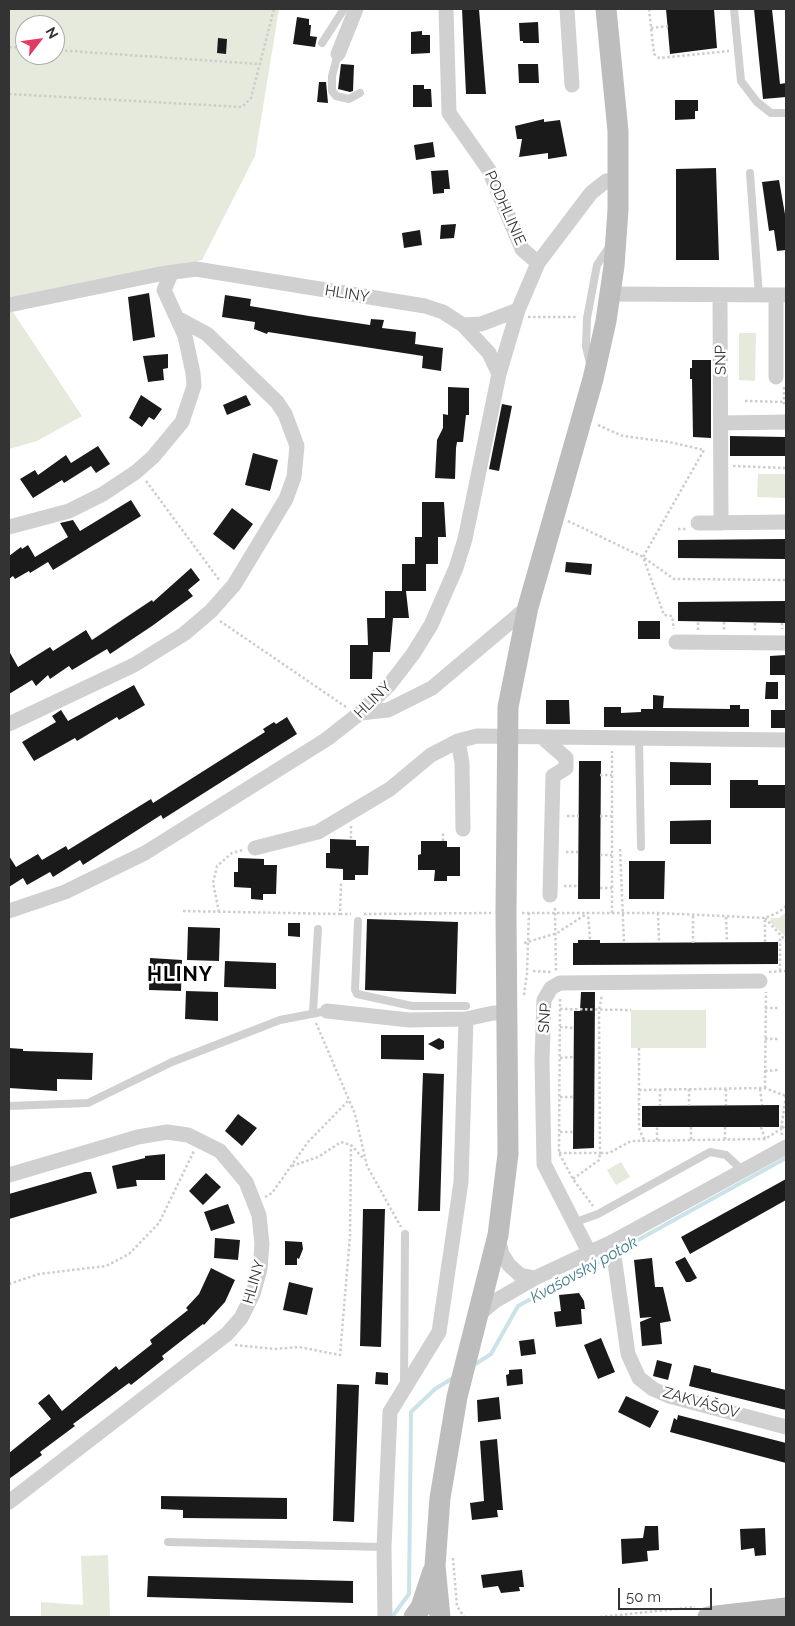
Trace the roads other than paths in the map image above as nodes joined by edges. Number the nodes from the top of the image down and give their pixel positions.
1 (344, 9) edge
2 (356, 9) edge
3 (446, 9) edge
4 (567, 9) edge
5 (606, 9) edge
6 (734, 9) edge
7 (322, 43) dead end
8 (338, 54) joint
9 (572, 85) dead end
10 (360, 93) dead end
11 (786, 113) edge
12 (750, 173) dead end
13 (619, 181) junction
14 (617, 235) junction
15 (538, 263) junction
16 (171, 274) junction
17 (610, 294) junction
18 (781, 295) edge
19 (720, 296) junction
20 (759, 296) junction
21 (9, 305) edge
22 (516, 313) junction
23 (179, 320) junction
24 (463, 325) junction
25 (499, 374) junction
26 (593, 378) junction
27 (776, 378) dead end
28 (786, 422) edge
29 (721, 423) junction
30 (786, 522) edge
31 (698, 523) dead end
32 (721, 523) junction
33 (9, 527) edge
34 (528, 607) junction
35 (676, 642) road end
36 (786, 643) edge
37 (360, 713) junction
38 (9, 724) edge
39 (507, 735) junction
40 (543, 738) junction
41 (640, 740) junction
42 (786, 740) edge
43 (458, 741) junction
44 (463, 828) dead end
45 (641, 847) dead end
46 (255, 848) road end
47 (550, 895) road end
48 (9, 912) edge
49 (358, 921) dead end
50 (318, 929) dead end
51 (764, 981) road end
52 (320, 1011) junction
53 (466, 1013) junction
54 (508, 1013) junction
55 (9, 1106) edge
56 (786, 1148) edge
57 (743, 1171) junction
58 (9, 1175) edge
59 (573, 1223) junction
60 (406, 1234) road end
61 (498, 1234) junction
62 (613, 1250) junction
63 (590, 1252) junction
64 (535, 1278) junction
65 (477, 1316) junction
66 (404, 1388) junction
67 (786, 1426) edge
68 (9, 1502) edge
69 (168, 1542) dead end
70 (384, 1547) junction
71 (435, 1566) junction
72 (786, 1608) edge
73 (705, 1612) edge
74 (385, 1617) edge
75 (414, 1617) edge
76 (440, 1617) edge

1 - 7 lane
2 - 8 street
3 - 15 street, PODHLINIE
4 - 9 street
5 - 13 main road
6 - 11 lane
8 - 10 lane
12 - 20 lane
13 - 14 main road
13 - 15 street, HLINY
14 - 17 main road
14 - 26 lane
15 - 22 street, HLINY
16 - 21 street, HLINY
16 - 23 street
16 - 24 street, HLINY
17 - 19 street
17 - 26 main road
18 - 20 street
18 - 27 street
19 - 20 street
19 - 29 street, SNP
22 - 24 street
22 - 25 street, HLINY
23 - 33 street
23 - 38 street
24 - 25 street, HLINY
25 - 37 street, HLINY
26 - 34 main road
28 - 29 street
29 - 32 street, SNP
30 - 32 street
31 - 32 street
34 - 37 street
34 - 39 main road
35 - 36 street
37 - 48 street, HLINY
39 - 40 street
39 - 43 street
39 - 54 main road
40 - 41 street
40 - 47 street
41 - 42 street
41 - 45 lane
43 - 44 street
43 - 46 street
49 - 53 lane
50 - 52 lane
51 - 59 street, SNP
52 - 53 street
52 - 55 lane
53 - 54 street
53 - 66 street
54 - 61 main road
56 - 57 street
57 - 59 lane
57 - 62 street
58 - 68 street, HLINY
59 - 63 street, SNP
60 - 66 lane
61 - 64 street
61 - 65 main road
62 - 63 street
62 - 67 street, ZAKVÁŠOV
63 - 64 street
64 - 65 street
65 - 71 main road
66 - 70 street
69 - 70 lane
70 - 74 street
71 - 75 main road
71 - 76 main road
72 - 73 main road

